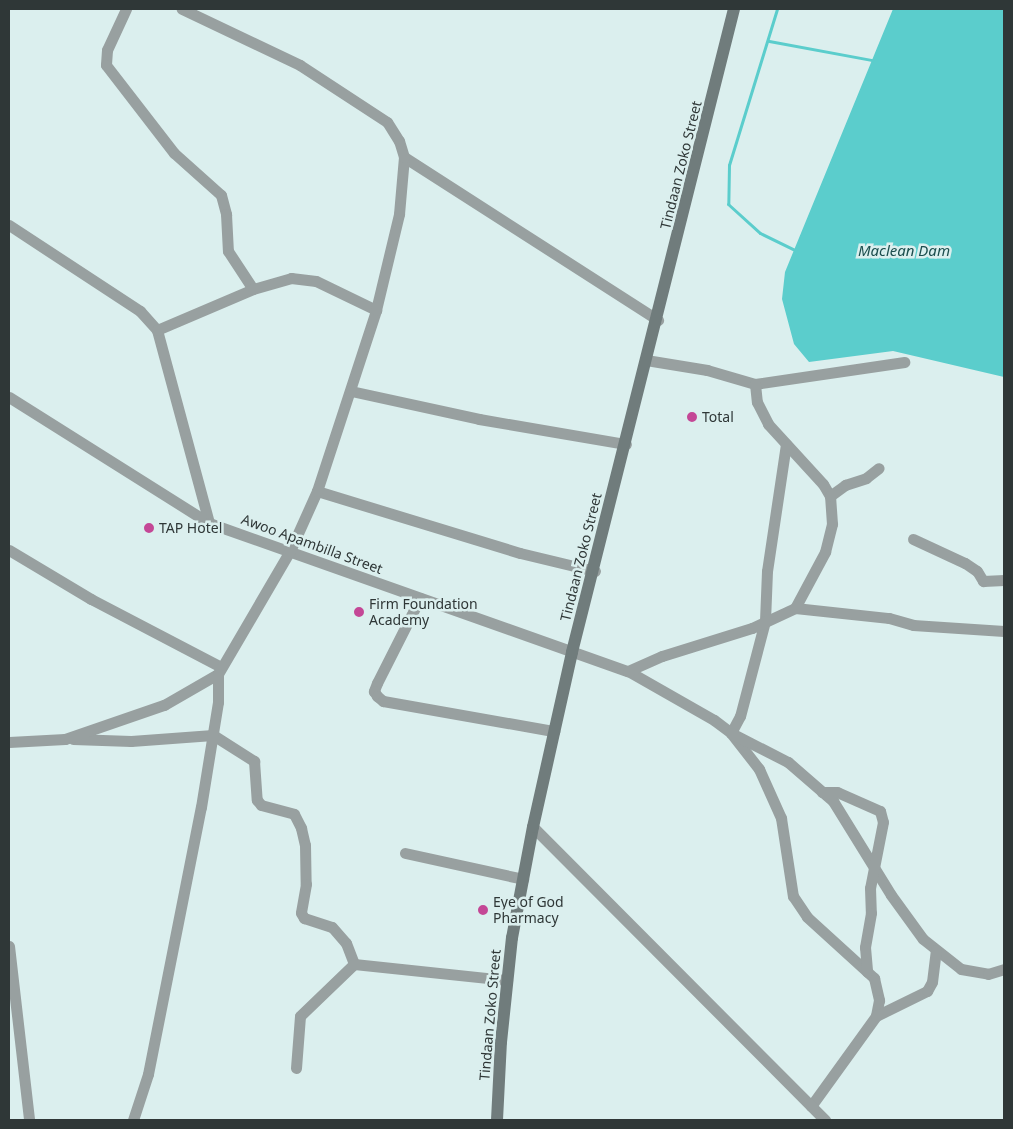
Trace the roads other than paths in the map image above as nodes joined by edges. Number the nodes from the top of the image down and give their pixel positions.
1 (126, 9) edge
2 (182, 9) edge
3 (734, 9) edge
4 (404, 157) junction
5 (9, 226) edge
6 (253, 289) junction
7 (376, 310) junction
8 (658, 320) junction
9 (157, 330) junction
10 (646, 360) junction
11 (904, 362) dead end
12 (755, 384) junction
13 (352, 391) junction
14 (9, 397) edge
15 (626, 444) junction
16 (786, 444) junction
17 (879, 468) dead end
18 (317, 492) junction
19 (830, 496) junction
20 (209, 523) junction
21 (913, 539) dead end
22 (9, 550) edge
23 (290, 551) junction
24 (594, 571) junction
25 (1004, 580) edge
26 (420, 598) junction
27 (795, 608) junction
28 (765, 621) junction
29 (1004, 631) edge
30 (572, 652) junction
31 (219, 670) junction
32 (628, 671) junction
33 (554, 731) junction
34 (731, 733) junction
35 (214, 735) junction
36 (65, 738) junction
37 (9, 742) edge
38 (822, 792) junction
39 (533, 827) junction
40 (406, 853) dead end
41 (873, 865) junction
42 (523, 879) junction
43 (9, 946) edge
44 (936, 950) junction
45 (354, 964) junction
46 (1004, 970) edge
47 (867, 972) junction
48 (507, 980) junction
49 (876, 1016) junction
50 (296, 1068) dead end
51 (811, 1106) junction
52 (29, 1120) edge
53 (133, 1120) edge
54 (497, 1120) edge
55 (825, 1120) edge

1 - 6 street
2 - 4 street
3 - 8 main road, Tindaan Zoko Street
4 - 7 street
4 - 8 street
5 - 9 street
6 - 7 street
6 - 9 street
7 - 13 street
8 - 10 main road, Tindaan Zoko Street
9 - 20 street
10 - 12 street
10 - 15 main road, Tindaan Zoko Street
11 - 12 street
12 - 16 street
13 - 15 street
13 - 18 street
14 - 20 street, Awoo Apambilla Street
15 - 24 main road, Tindaan Zoko Street
16 - 19 street
16 - 28 street
17 - 19 street
18 - 23 street
18 - 24 street
19 - 27 street
20 - 23 street, Awoo Apambilla Street
21 - 25 street
22 - 31 street
23 - 26 street, Awoo Apambilla Street
23 - 31 street
24 - 30 main road, Tindaan Zoko Street
26 - 30 street, Awoo Apambilla Street
26 - 33 street
27 - 28 street
27 - 29 street
28 - 32 street
28 - 34 street
30 - 32 street, Awoo Apambilla Street
30 - 33 main road, Tindaan Zoko Street
31 - 35 street
31 - 36 street
32 - 34 street, Awoo Apambilla Street
33 - 39 main road, Tindaan Zoko Street
34 - 38 street
34 - 47 street
35 - 36 street
35 - 45 street
35 - 53 street
36 - 37 street
38 - 41 street
38 - 41 street
39 - 42 main road, Tindaan Zoko Street
39 - 51 street
40 - 42 street
41 - 44 street
41 - 47 street
42 - 48 main road, Tindaan Zoko Street
43 - 52 street
44 - 46 street
44 - 49 street
45 - 48 street
45 - 50 street
47 - 49 street
48 - 54 main road, Tindaan Zoko Street
49 - 51 street
51 - 55 street

